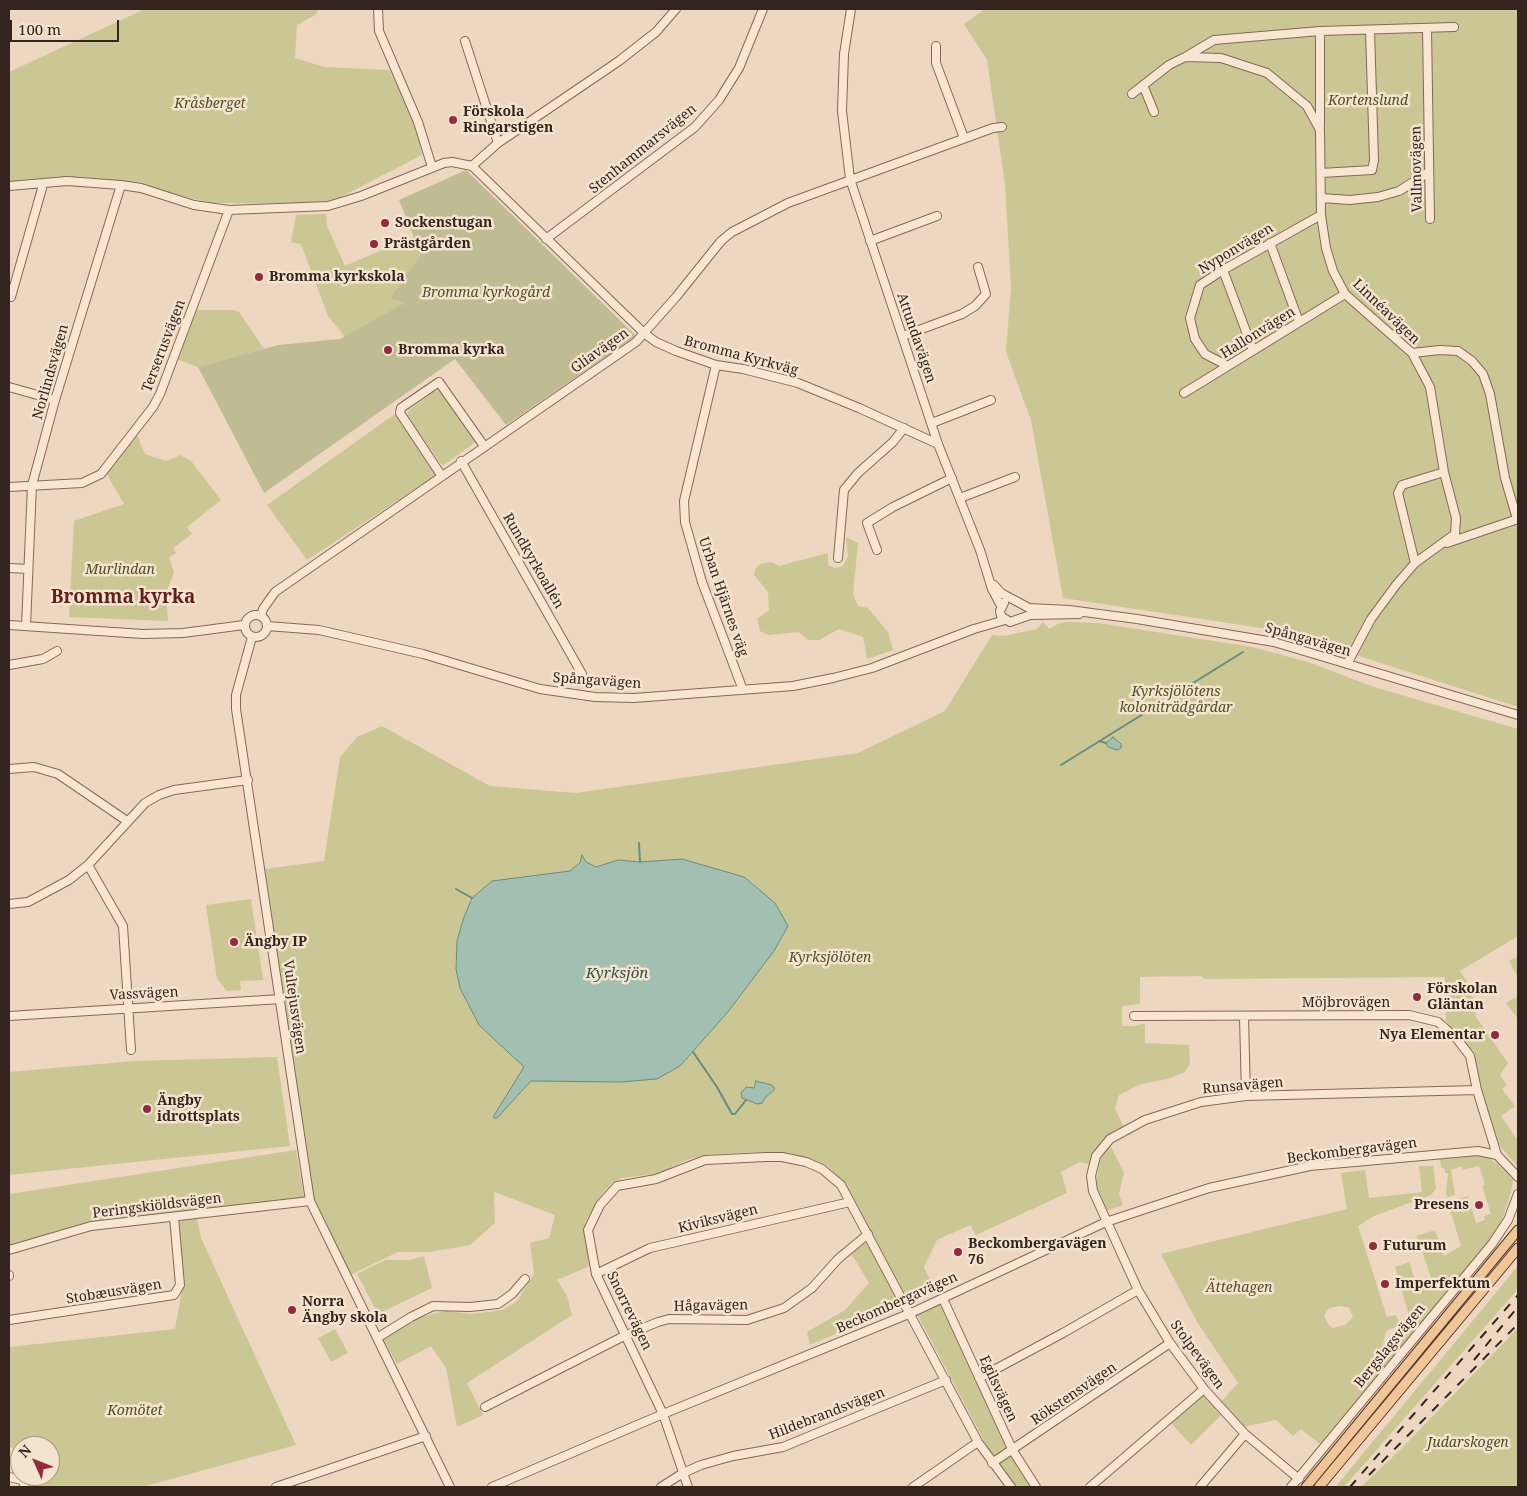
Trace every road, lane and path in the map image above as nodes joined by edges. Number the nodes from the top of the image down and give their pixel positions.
1 (378, 9) edge
2 (674, 9) edge
3 (763, 9) edge
4 (851, 9) edge
5 (1454, 27) dead end
6 (1427, 28) junction
7 (1370, 30) junction
8 (1320, 31) junction
9 (464, 41) dead end
10 (936, 46) dead end
11 (1185, 57) junction
12 (1143, 85) junction
13 (1132, 94) dead end
14 (1154, 112) dead end
15 (1002, 127) dead end
16 (1320, 130) junction
17 (964, 138) junction
18 (498, 143) junction
19 (472, 166) junction
20 (432, 167) junction
21 (1429, 172) junction
22 (1321, 173) junction
23 (850, 179) junction
24 (43, 185) junction
25 (121, 185) junction
26 (9, 186) edge
27 (1321, 198) junction
28 (230, 210) junction
29 (937, 216) dead end
30 (1320, 216) junction
31 (1430, 219) dead end
32 (546, 240) junction
33 (870, 241) junction
34 (1270, 243) junction
35 (978, 267) dead end
36 (1222, 270) junction
37 (1345, 294) junction
38 (11, 297) dead end
39 (1299, 322) junction
40 (644, 334) junction
41 (903, 336) junction
42 (1253, 350) junction
43 (1412, 353) junction
44 (716, 365) junction
45 (1228, 366) junction
46 (9, 387) edge
47 (1184, 393) dead end
48 (55, 400) junction
49 (991, 400) dead end
50 (932, 423) junction
51 (904, 428) junction
52 (938, 444) junction
53 (484, 446) junction
54 (461, 461) junction
55 (1444, 472) junction
56 (441, 475) junction
57 (1015, 477) dead end
58 (952, 478) junction
59 (32, 485) junction
60 (9, 487) edge
61 (960, 498) junction
62 (1517, 519) edge
63 (1443, 544) junction
64 (877, 550) dead end
65 (838, 558) dead end
66 (1415, 563) junction
67 (9, 568) edge
68 (28, 569) junction
69 (990, 581) junction
70 (1016, 603) junction
71 (1000, 609) junction
72 (1086, 613) junction
73 (261, 616) junction
74 (1019, 618) junction
75 (1005, 620) junction
76 (9, 625) edge
77 (244, 625) junction
78 (26, 626) junction
79 (267, 626) junction
80 (982, 626) junction
81 (252, 637) junction
82 (57, 651) dead end
83 (1347, 664) junction
84 (9, 666) edge
85 (582, 674) dead end
86 (743, 690) junction
87 (1518, 715) edge
88 (9, 769) edge
89 (248, 780) junction
90 (126, 821) junction
91 (88, 865) junction
92 (9, 904) edge
93 (281, 999) junction
94 (127, 1008) junction
95 (9, 1016) edge
96 (1134, 1016) dead end
97 (1244, 1017) junction
98 (130, 1050) dead end
99 (1476, 1090) junction
100 (1246, 1096) junction
101 (1497, 1155) junction
102 (1518, 1177) edge
103 (1518, 1194) edge
104 (310, 1201) junction
105 (850, 1202) junction
106 (174, 1217) junction
107 (1106, 1222) junction
108 (1518, 1230) edge
109 (868, 1234) junction
110 (1518, 1248) edge
111 (9, 1250) edge
112 (596, 1274) junction
113 (525, 1279) dead end
114 (1138, 1290) junction
115 (943, 1298) junction
116 (911, 1313) junction
117 (9, 1320) edge
118 (624, 1336) junction
119 (377, 1338) junction
120 (1170, 1343) junction
121 (979, 1378) junction
122 (946, 1380) junction
123 (1204, 1389) junction
124 (485, 1407) dead end
125 (663, 1414) junction
126 (1245, 1434) junction
127 (426, 1436) junction
128 (978, 1442) junction
129 (1013, 1451) junction
130 (992, 1463) junction
131 (683, 1472) junction
132 (1299, 1478) junction
133 (276, 1487) edge
134 (450, 1487) edge
135 (492, 1487) edge
136 (660, 1487) edge
137 (688, 1487) edge
138 (913, 1487) edge
139 (1011, 1487) edge
140 (1036, 1487) edge
141 (1090, 1487) edge
142 (1200, 1487) edge
143 (1291, 1487) edge
144 (1306, 1487) edge
145 (1318, 1487) edge

1 - 20 street
2 - 18 street
3 - 32 street, Stenhammarsvägen
4 - 23 street, Attundavägen
5 - 6 street
6 - 7 street
6 - 21 street, Vallmovägen
7 - 8 street
7 - 22 street
8 - 11 street
8 - 16 street
9 - 18 street
10 - 17 street
11 - 12 street
11 - 16 street, Linnéavägen
12 - 13 street
12 - 14 street
15 - 17 street, Gliavägen
16 - 22 street, Linnéavägen
17 - 23 street, Gliavägen
18 - 19 street
19 - 20 street
19 - 32 street, Bromma Kyrkväg
20 - 28 street
21 - 27 street
21 - 31 street, Vallmovägen
22 - 27 street, Linnéavägen
23 - 33 street, Attundavägen
23 - 40 street, Gliavägen
24 - 25 street
24 - 26 street
24 - 38 street
25 - 28 street
25 - 48 street, Norlindsvägen
27 - 30 street, Linnéavägen
28 - 59 street, Terserusvägen
29 - 33 street
30 - 34 street, Nyponvägen
30 - 37 street, Linnéavägen
32 - 40 street, Bromma Kyrkväg
33 - 41 street, Attundavägen
34 - 36 street, Nyponvägen
34 - 39 street
35 - 41 street
36 - 42 street
36 - 45 street, Nyponvägen
37 - 39 street, Hallonvägen
37 - 43 street, Linnéavägen
39 - 42 street, Hallonvägen
40 - 44 street, Bromma Kyrkväg
40 - 53 street, Gliavägen
41 - 50 street, Attundavägen
42 - 45 street, Hallonvägen
43 - 55 street, Linnéavägen
43 - 62 street
44 - 51 street, Bromma Kyrkväg
44 - 86 street, Urban Hjärnes väg
45 - 47 street, Hallonvägen
46 - 48 street
48 - 59 street, Norlindsvägen
49 - 50 street
50 - 52 street, Attundavägen
51 - 52 street, Bromma Kyrkväg
51 - 65 street
52 - 58 street
53 - 54 street, Gliavägen
53 - 56 street
54 - 56 street, Gliavägen
54 - 85 street, Rundkyrkoallén
55 - 63 street, Linnéavägen
55 - 66 street
56 - 73 street, Gliavägen
57 - 61 street
58 - 61 street
58 - 64 street
59 - 60 street, Terserusvägen
59 - 68 street, Norlindsvägen
61 - 69 street
62 - 63 street
63 - 66 street, Linnéavägen
66 - 83 street, Linnéavägen
67 - 68 street
68 - 78 street, Norlindsvägen
69 - 70 street
69 - 71 street
70 - 71 street
70 - 72 street, Spångavägen
70 - 74 street
71 - 75 street
71 - 80 street, Spångavägen
72 - 74 street, Spångavägen
72 - 83 street, Spångavägen
73 - 77 street
73 - 79 street
74 - 75 street
75 - 80 street, Spångavägen
76 - 78 street
77 - 78 street
77 - 81 street
79 - 81 street
79 - 86 street, Spångavägen
80 - 86 street, Spångavägen
81 - 89 street, Vultejusvägen
82 - 84 street
83 - 87 street, Spångavägen
88 - 90 street
89 - 90 street
89 - 93 street, Vultejusvägen
90 - 91 street
91 - 92 street
91 - 94 street
93 - 94 street, Vassvägen
93 - 104 street, Vultejusvägen
94 - 95 street, Vassvägen
94 - 98 street
96 - 97 street, Möjbrovägen
97 - 99 street, Möjbrovägen
97 - 100 street
99 - 100 street, Runsavägen
99 - 101 street, Möjbrovägen
100 - 107 street, Runsavägen
101 - 102 street
101 - 107 street, Beckombergavägen
103 - 132 street, Bergslagsvägen
104 - 106 street, Peringskiöldsvägen
104 - 119 street, Vultejusvägen
105 - 109 street, Snorrevägen
105 - 112 street, Kiviksvägen
105 - 112 street, Snorrevägen
106 - 111 street, Peringskiöldsvägen
106 - 117 street, Stobæusvägen
107 - 114 street, Stolpevägen
107 - 115 street, Beckombergavägen
108 - 144 main road, Bergslagsvägen
109 - 116 street, Snorrevägen
109 - 118 street, Hågavägen
110 - 145 main road
112 - 118 street, Snorrevägen
113 - 119 street
114 - 120 street, Stolpevägen
114 - 121 street
115 - 116 street, Beckombergavägen
115 - 121 street, Egilsvägen
116 - 122 street
116 - 125 street, Beckombergavägen
118 - 124 street, Hågavägen
118 - 125 street, Snorrevägen
119 - 127 street, Vultejusvägen
120 - 123 street, Stolpevägen
120 - 129 street, Rökstensvägen
121 - 129 street, Egilsvägen
122 - 128 street
122 - 131 street, Hildebrandsvägen
123 - 126 street, Stolpevägen
123 - 141 street
125 - 131 street, Snorrevägen
125 - 135 street, Beckombergavägen
126 - 132 street, Stolpevägen
126 - 142 street
127 - 133 street
127 - 134 street, Vultejusvägen
128 - 130 street
128 - 138 street
129 - 130 street, Rökstensvägen
129 - 140 street, Egilsvägen
130 - 139 street
131 - 136 street, Hildebrandsvägen
131 - 137 street, Snorrevägen
132 - 143 street, Bergslagsvägen

